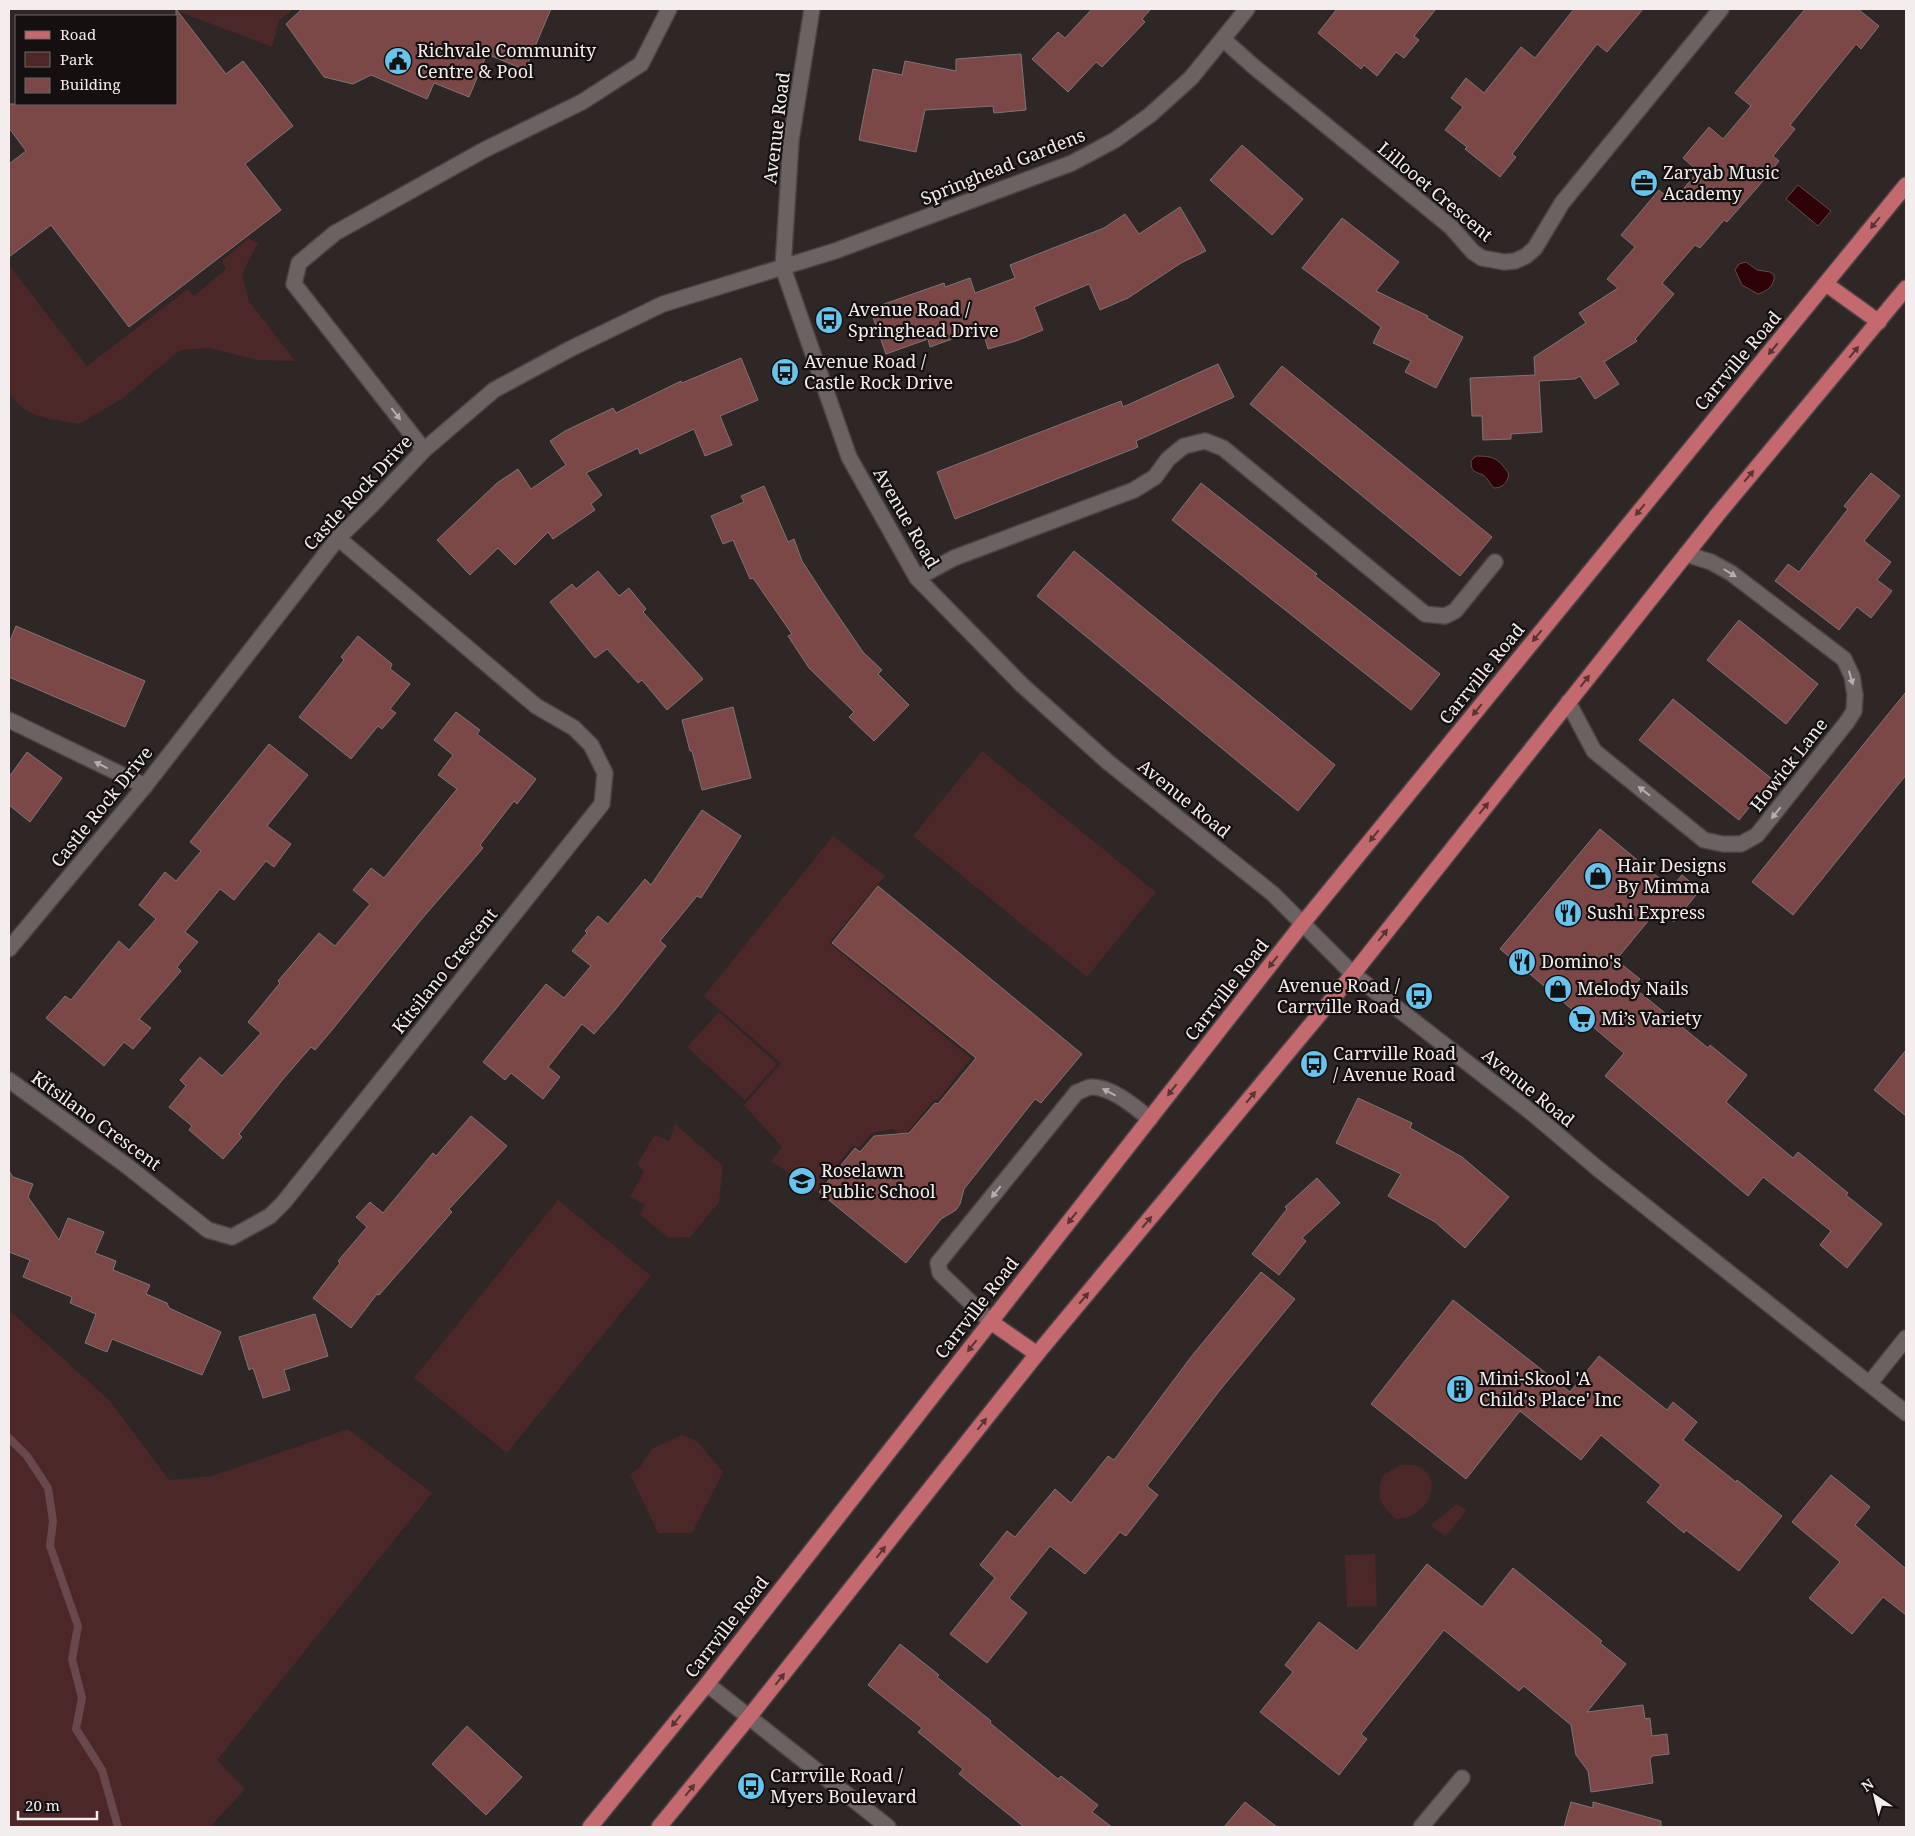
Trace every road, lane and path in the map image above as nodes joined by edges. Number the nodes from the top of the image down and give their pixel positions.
1 (668, 9) edge
2 (812, 9) edge
3 (1248, 9) edge
4 (1721, 9) edge
5 (1223, 39) junction
6 (1906, 185) edge
7 (783, 268) junction
8 (1826, 284) junction
9 (1906, 288) edge
10 (1879, 322) junction
11 (424, 450) junction
12 (338, 538) junction
13 (1686, 554) junction
14 (1495, 562) dead end
15 (917, 578) junction
16 (1568, 702) junction
17 (9, 720) edge
18 (145, 786) junction
19 (1303, 924) junction
20 (9, 949) edge
21 (1353, 974) junction
22 (9, 1080) edge
23 (1150, 1119) junction
24 (991, 1322) junction
25 (1906, 1338) edge
26 (1037, 1354) junction
27 (1870, 1383) junction
28 (1906, 1413) edge
29 (707, 1684) junction
30 (749, 1717) junction
31 (1462, 1778) dead end
32 (590, 1827) edge
33 (659, 1827) edge
34 (888, 1827) edge
35 (1421, 1827) edge

1 -> 11 street
2 - 7 street, Avenue Road
3 - 5 street, Springhead Gardens
4 - 5 street, Lillooet Crescent
5 - 7 street, Springhead Gardens
6 -> 8 main road, Carrville Road
7 - 11 street, Castle Rock Drive
7 - 15 street, Avenue Road
8 - 10 main road
8 -> 19 main road, Carrville Road
9 - 10 main road
13 -> 10 main road
11 - 12 street, Castle Rock Drive
12 - 18 street, Castle Rock Drive
12 - 22 street, Kitsilano Crescent
16 -> 13 main road
13 -> 16 street, Howick Lane
14 - 15 street
15 - 19 street, Avenue Road
21 -> 16 main road
18 -> 17 street
18 - 20 street, Castle Rock Drive
19 - 21 street, Avenue Road
19 -> 23 main road, Carrville Road
26 -> 21 main road
21 - 27 street, Avenue Road
23 -> 24 main road, Carrville Road
23 -> 24 street
24 - 26 main road
24 -> 29 main road, Carrville Road
25 - 27 street
30 -> 26 main road
27 - 28 street, Avenue Road
29 - 30 street
29 -> 32 main road, Carrville Road
33 -> 30 main road
30 - 34 street
31 - 35 street

